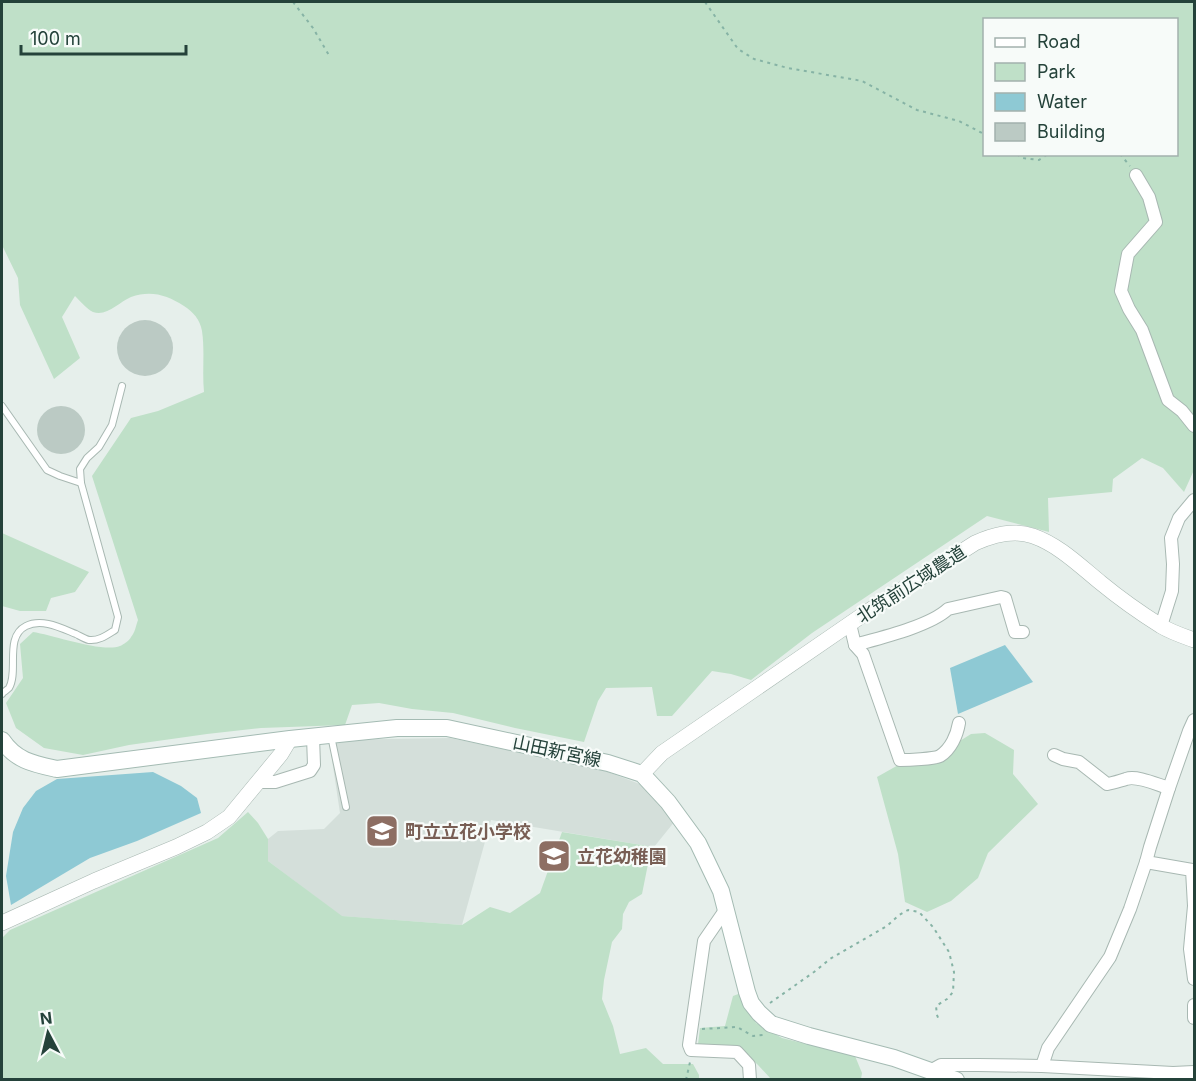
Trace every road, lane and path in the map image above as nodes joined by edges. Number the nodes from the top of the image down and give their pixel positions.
1 (293, 2) edge
2 (705, 2) edge
3 (330, 57) dead end
4 (983, 133) edge
5 (1020, 156) edge
6 (1045, 156) edge
7 (1122, 156) edge
8 (1136, 175) joint
9 (122, 386) dead end
10 (2, 407) edge
11 (1194, 426) edge
12 (81, 483) junction
13 (1194, 500) edge
14 (850, 624) junction
15 (1161, 626) junction
16 (1023, 632) dead end
17 (1194, 640) edge
18 (855, 645) junction
19 (2, 694) edge
20 (1194, 720) edge
21 (958, 723) dead end
22 (331, 735) junction
23 (313, 737) junction
24 (290, 739) junction
25 (2, 740) edge
26 (1054, 755) dead end
27 (642, 774) junction
28 (259, 782) junction
29 (1169, 788) junction
30 (346, 807) dead end
31 (1146, 862) junction
32 (726, 909) junction
33 (2, 923) edge
34 (1194, 979) edge
35 (1194, 1005) edge
36 (765, 1018) junction
37 (1194, 1018) edge
38 (939, 1020) dead end
39 (691, 1030) junction
40 (691, 1050) junction
41 (1042, 1066) junction
42 (930, 1071) junction
43 (1194, 1072) edge
44 (687, 1080) edge
45 (750, 1080) edge
46 (956, 1080) edge

1 - 3 path
2 - 4 path
5 - 6 path
7 - 8 path
8 - 11 street
9 - 12 lane
10 - 12 lane
12 - 19 lane
13 - 15 street
14 - 15 street, 北筑前広域農道
14 - 18 street
14 - 27 street, 北筑前広域農道
15 - 17 street, 北筑前広域農道
16 - 18 street
18 - 21 street
20 - 29 street
22 - 23 main road, 山田新宮線
22 - 27 main road, 山田新宮線
22 - 30 lane
23 - 24 main road, 山田新宮線
23 - 28 street
24 - 25 main road, 山田新宮線
24 - 28 street
26 - 29 street
27 - 32 main road, 山田新宮線
28 - 33 street
29 - 31 street
31 - 34 street
31 - 41 street
32 - 36 main road, 山田新宮線
32 - 39 street
35 - 37 street
36 - 38 path
36 - 39 path
36 - 42 main road
39 - 40 street
40 - 44 path
40 - 45 street
41 - 42 street
41 - 43 street
42 - 46 main road

